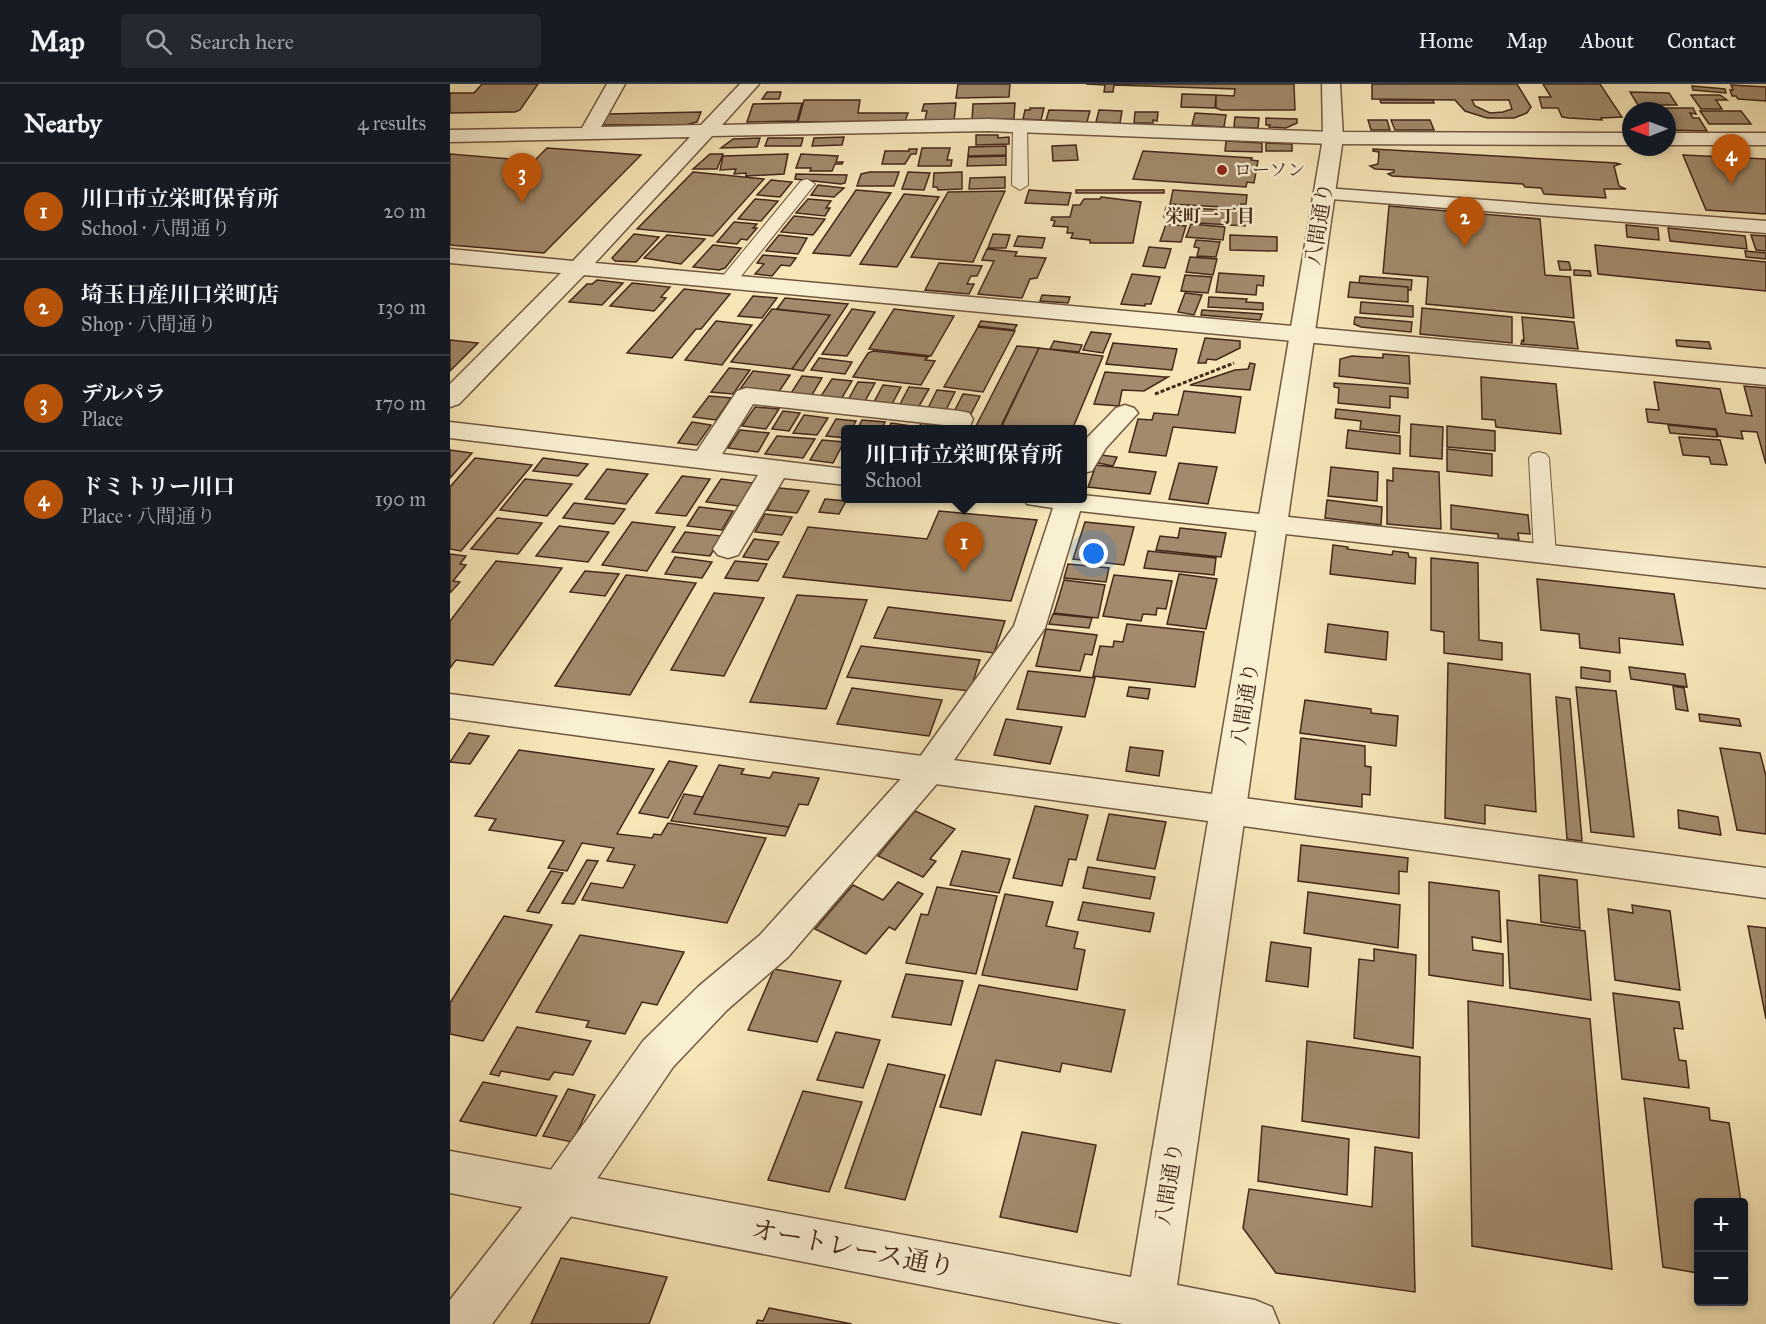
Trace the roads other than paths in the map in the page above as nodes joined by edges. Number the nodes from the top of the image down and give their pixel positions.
1 (616, 84) edge
2 (750, 84) edge
3 (1331, 84) edge
4 (1020, 126) junction
5 (708, 131) junction
6 (588, 134) junction
7 (450, 136) edge
8 (1333, 138) junction
9 (1622, 139) edge
10 (1676, 139) edge
11 (1766, 139) edge
12 (807, 184) dead end
13 (1020, 185) dead end
14 (1325, 194) junction
15 (1766, 227) edge
16 (450, 256) edge
17 (579, 267) junction
18 (728, 281) junction
19 (1301, 342) junction
20 (1766, 377) edge
21 (450, 399) edge
22 (1125, 413) road end
23 (957, 425) edge
24 (450, 430) edge
25 (1087, 458) edge
26 (1539, 458) dead end
27 (705, 460) junction
28 (775, 469) junction
29 (841, 476) edge
30 (1057, 503) edge
31 (1085, 503) edge
32 (1272, 524) junction
33 (728, 549) dead end
34 (1545, 554) junction
35 (1766, 578) edge
36 (450, 706) edge
37 (929, 770) junction
38 (1228, 810) junction
39 (1766, 884) edge
40 (450, 1172) edge
41 (561, 1193) junction
42 (1149, 1314) edge
43 (462, 1324) edge
44 (1255, 1324) edge

1 - 6 street
2 - 5 street
3 - 8 street, 八間通り
4 - 5 street
4 - 8 street
4 - 13 lane
5 - 6 street
5 - 17 street
6 - 7 street
8 - 9 street
8 - 14 street, 八間通り
10 - 11 street
12 - 18 lane
14 - 15 street
14 - 19 street, 八間通り
16 - 17 street
17 - 18 street
17 - 21 street
18 - 19 street
19 - 20 street
19 - 32 street, 八間通り
22 - 25 street
23 - 27 street
24 - 27 street
26 - 34 lane
27 - 28 street
28 - 29 street
28 - 33 street
30 - 37 street
31 - 32 street
32 - 34 street
32 - 38 street, 八間通り
34 - 35 street
36 - 37 street
37 - 38 street
37 - 41 street
38 - 39 street
38 - 42 street, 八間通り
40 - 41 street, オートレース通り
41 - 42 street, オートレース通り
41 - 43 street
42 - 44 street, オートレース通り

